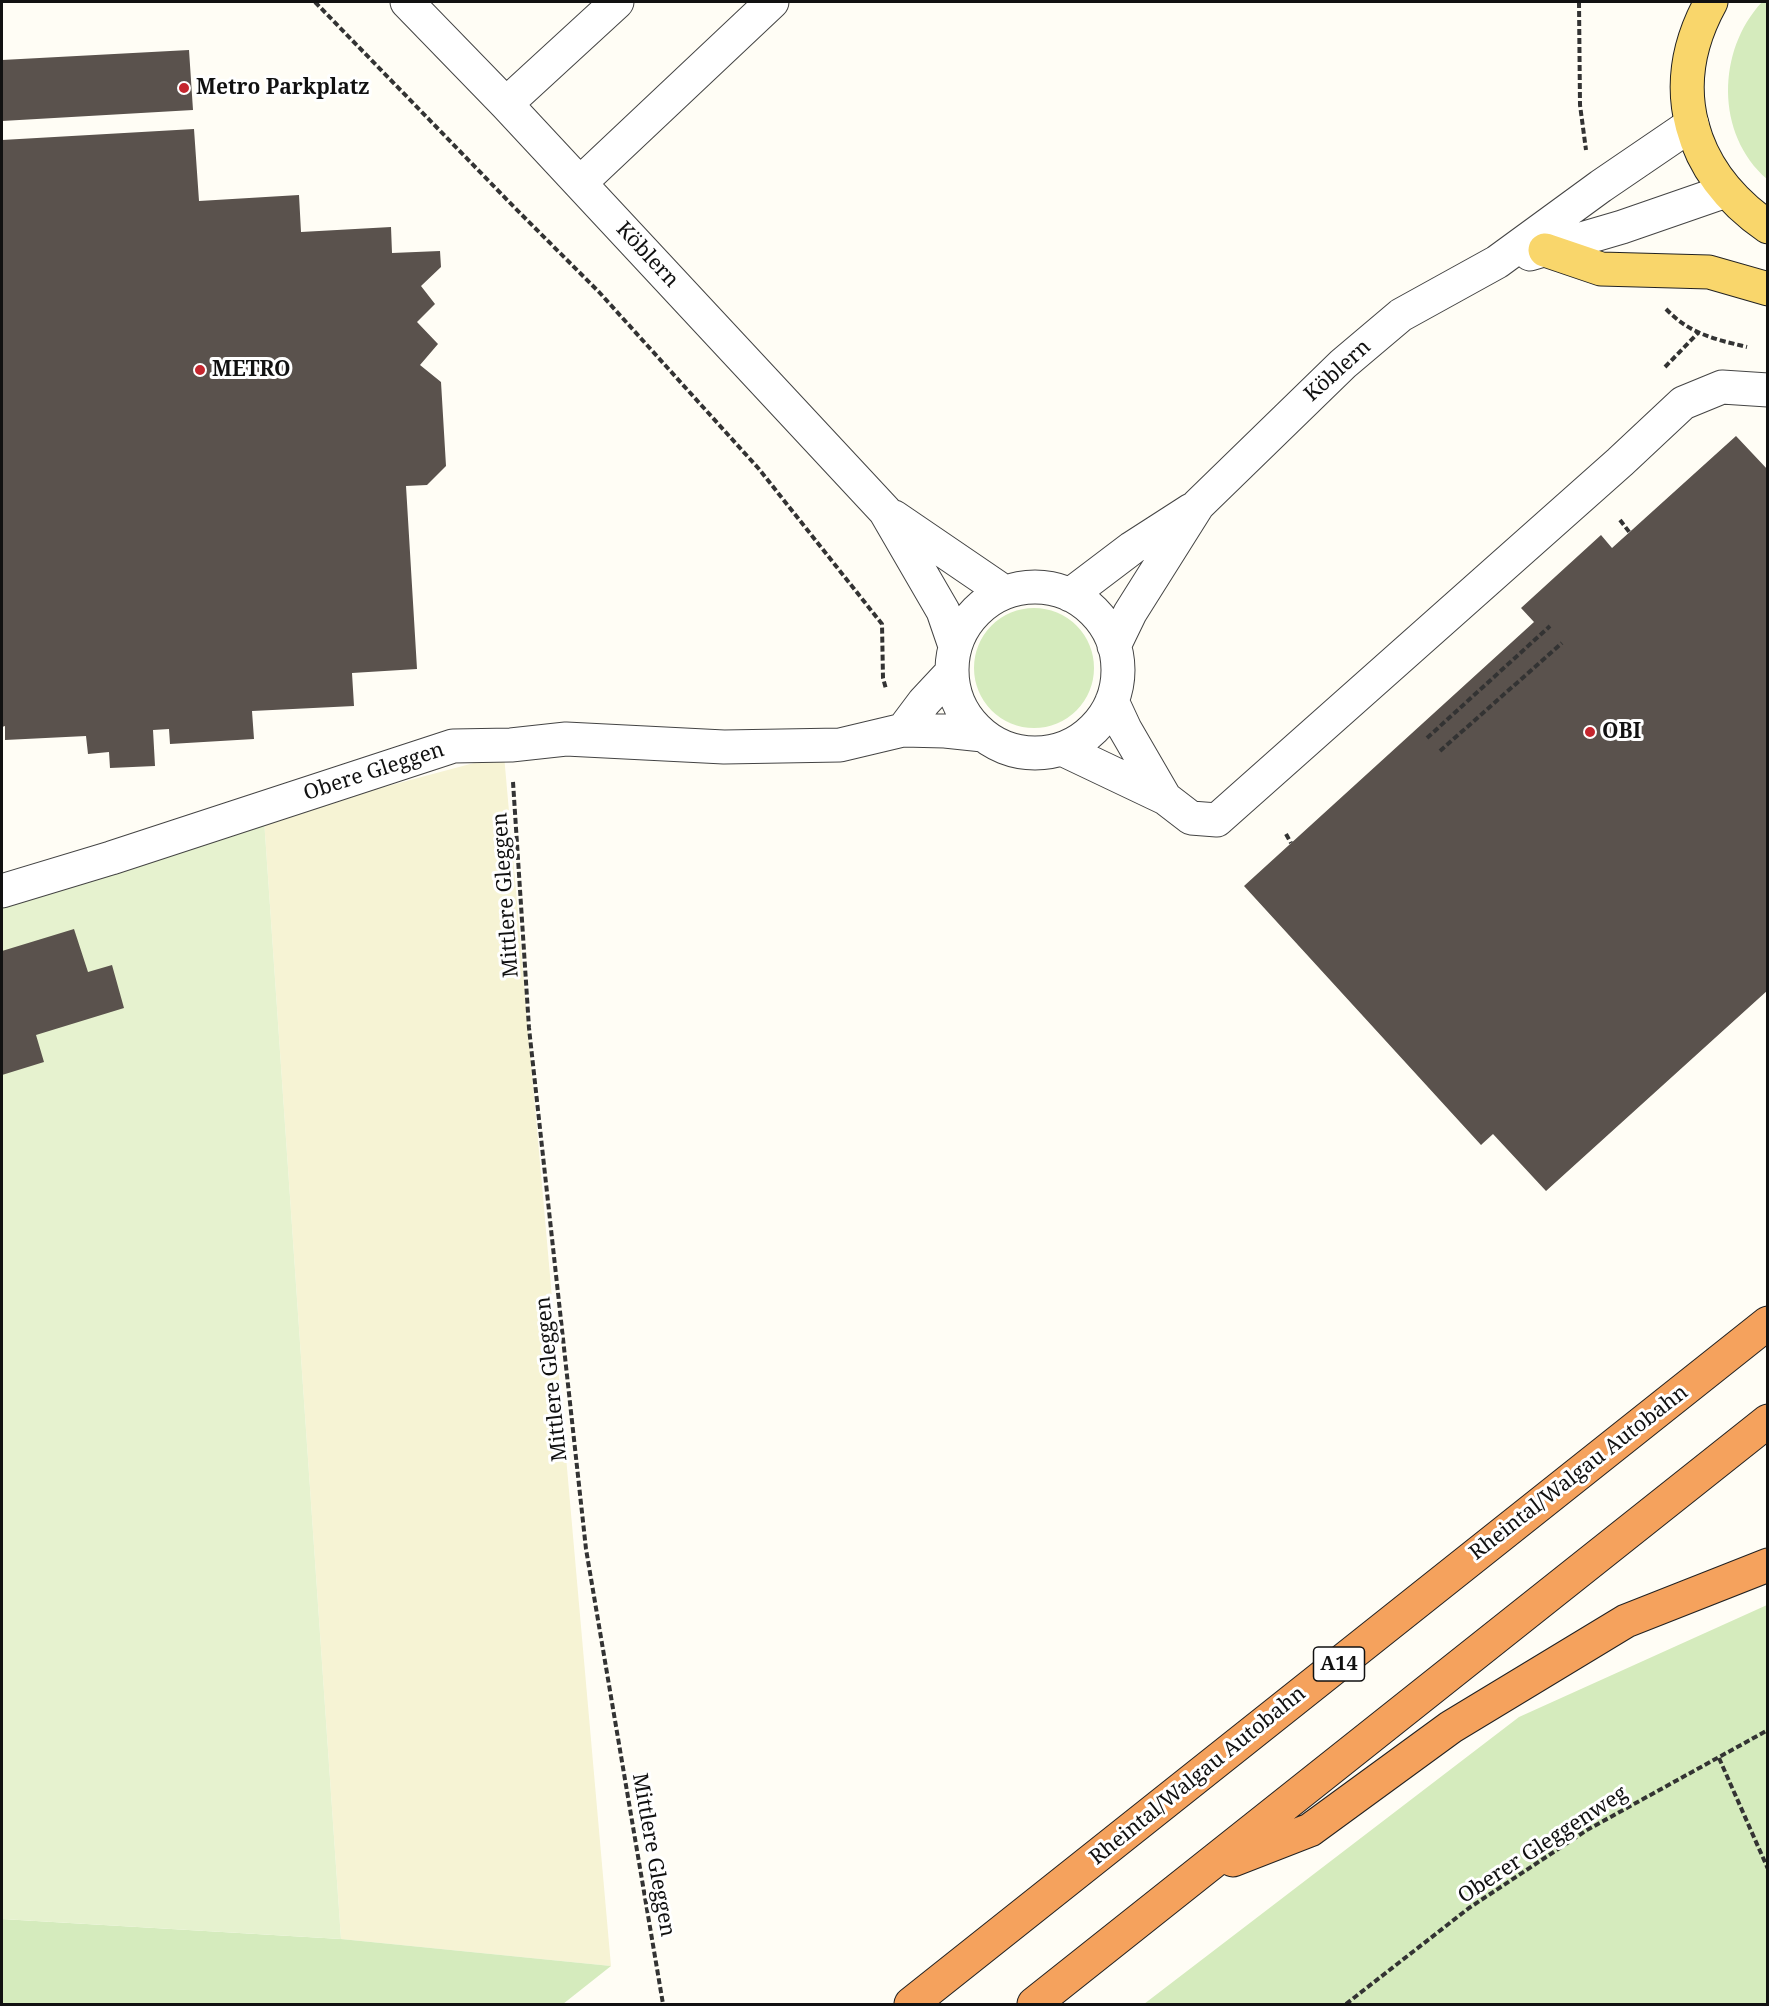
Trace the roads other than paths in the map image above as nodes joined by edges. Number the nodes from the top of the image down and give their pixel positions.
1 (407, 2) edge
2 (617, 2) edge
3 (772, 2) edge
4 (1711, 2) edge
5 (506, 104) junction
6 (1692, 124) junction
7 (580, 183) junction
8 (1726, 191) junction
9 (1767, 227) edge
10 (1545, 250) junction
11 (1497, 262) junction
12 (1767, 289) edge
13 (1767, 390) edge
14 (1198, 506) junction
15 (885, 511) junction
16 (1004, 592) junction
17 (1070, 595) junction
18 (1114, 646) junction
19 (953, 659) junction
20 (1112, 701) junction
21 (903, 730) junction
22 (983, 735) junction
23 (1062, 748) junction
24 (1165, 798) junction
25 (2, 891) edge
26 (1767, 1323) edge
27 (1767, 1421) edge
28 (1767, 1565) edge
29 (1203, 1871) junction
30 (911, 2004) edge
31 (1034, 2004) edge

1 - 5 street, Köblern
2 - 5 street
3 - 7 street
4 - 6 main road
5 - 7 street, Köblern
6 - 8 main road
6 - 11 street
7 - 15 street, Köblern
8 - 9 main road
8 - 10 street
10 - 11 street
10 - 12 main road
11 - 14 street, Köblern
13 - 24 street
14 - 17 street, Köblern
14 - 18 street, Köblern
15 - 16 street, Köblern
15 - 19 street, Köblern
16 - 17 street, Köblern
16 - 19 street, Köblern
17 - 18 street, Köblern
18 - 20 street, Köblern
19 - 21 street
19 - 22 street, Köblern
20 - 23 street, Köblern
20 - 24 street
21 - 22 street, Obere Gleggen
21 - 25 street, Obere Gleggen
22 - 23 street, Köblern
23 - 24 street
26 - 30 highway, Rheintal/Walgau Autobahn / A14
27 - 29 highway
28 - 29 highway
29 - 31 highway

